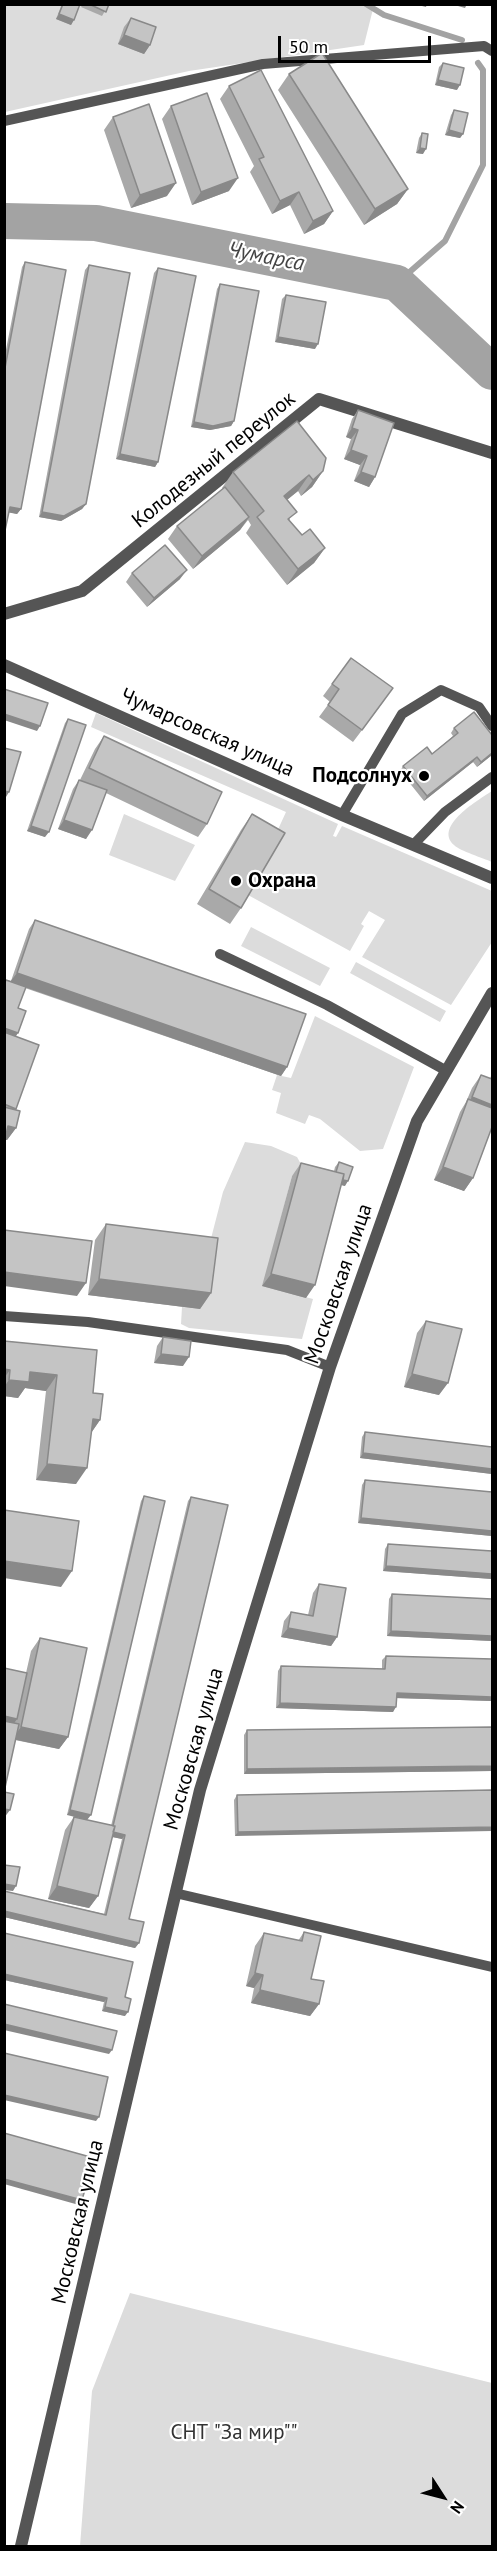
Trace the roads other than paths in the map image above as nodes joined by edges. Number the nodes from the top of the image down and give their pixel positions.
1 (492, 51) edge
2 (4, 121) edge
3 (492, 453) edge
4 (4, 614) edge
5 (4, 665) edge
6 (492, 726) edge
7 (492, 777) edge
8 (342, 815) junction
9 (414, 844) junction
10 (492, 878) edge
11 (220, 954) dead end
12 (492, 993) edge
13 (444, 1071) junction
14 (4, 1316) edge
15 (330, 1367) junction
16 (175, 1893) junction
17 (492, 1966) edge
18 (21, 2547) edge

1 - 2 lane
3 - 4 street, Колодезный переулок
5 - 8 street, Чумарсовская улица
6 - 8 lane
7 - 9 lane
8 - 9 street, Чумарсовская улица
9 - 10 street, Чумарсовская улица
11 - 13 lane
12 - 13 street, Московская улица
13 - 15 street, Московская улица
14 - 15 lane
15 - 16 street, Московская улица
16 - 17 lane
16 - 18 street, Московская улица

